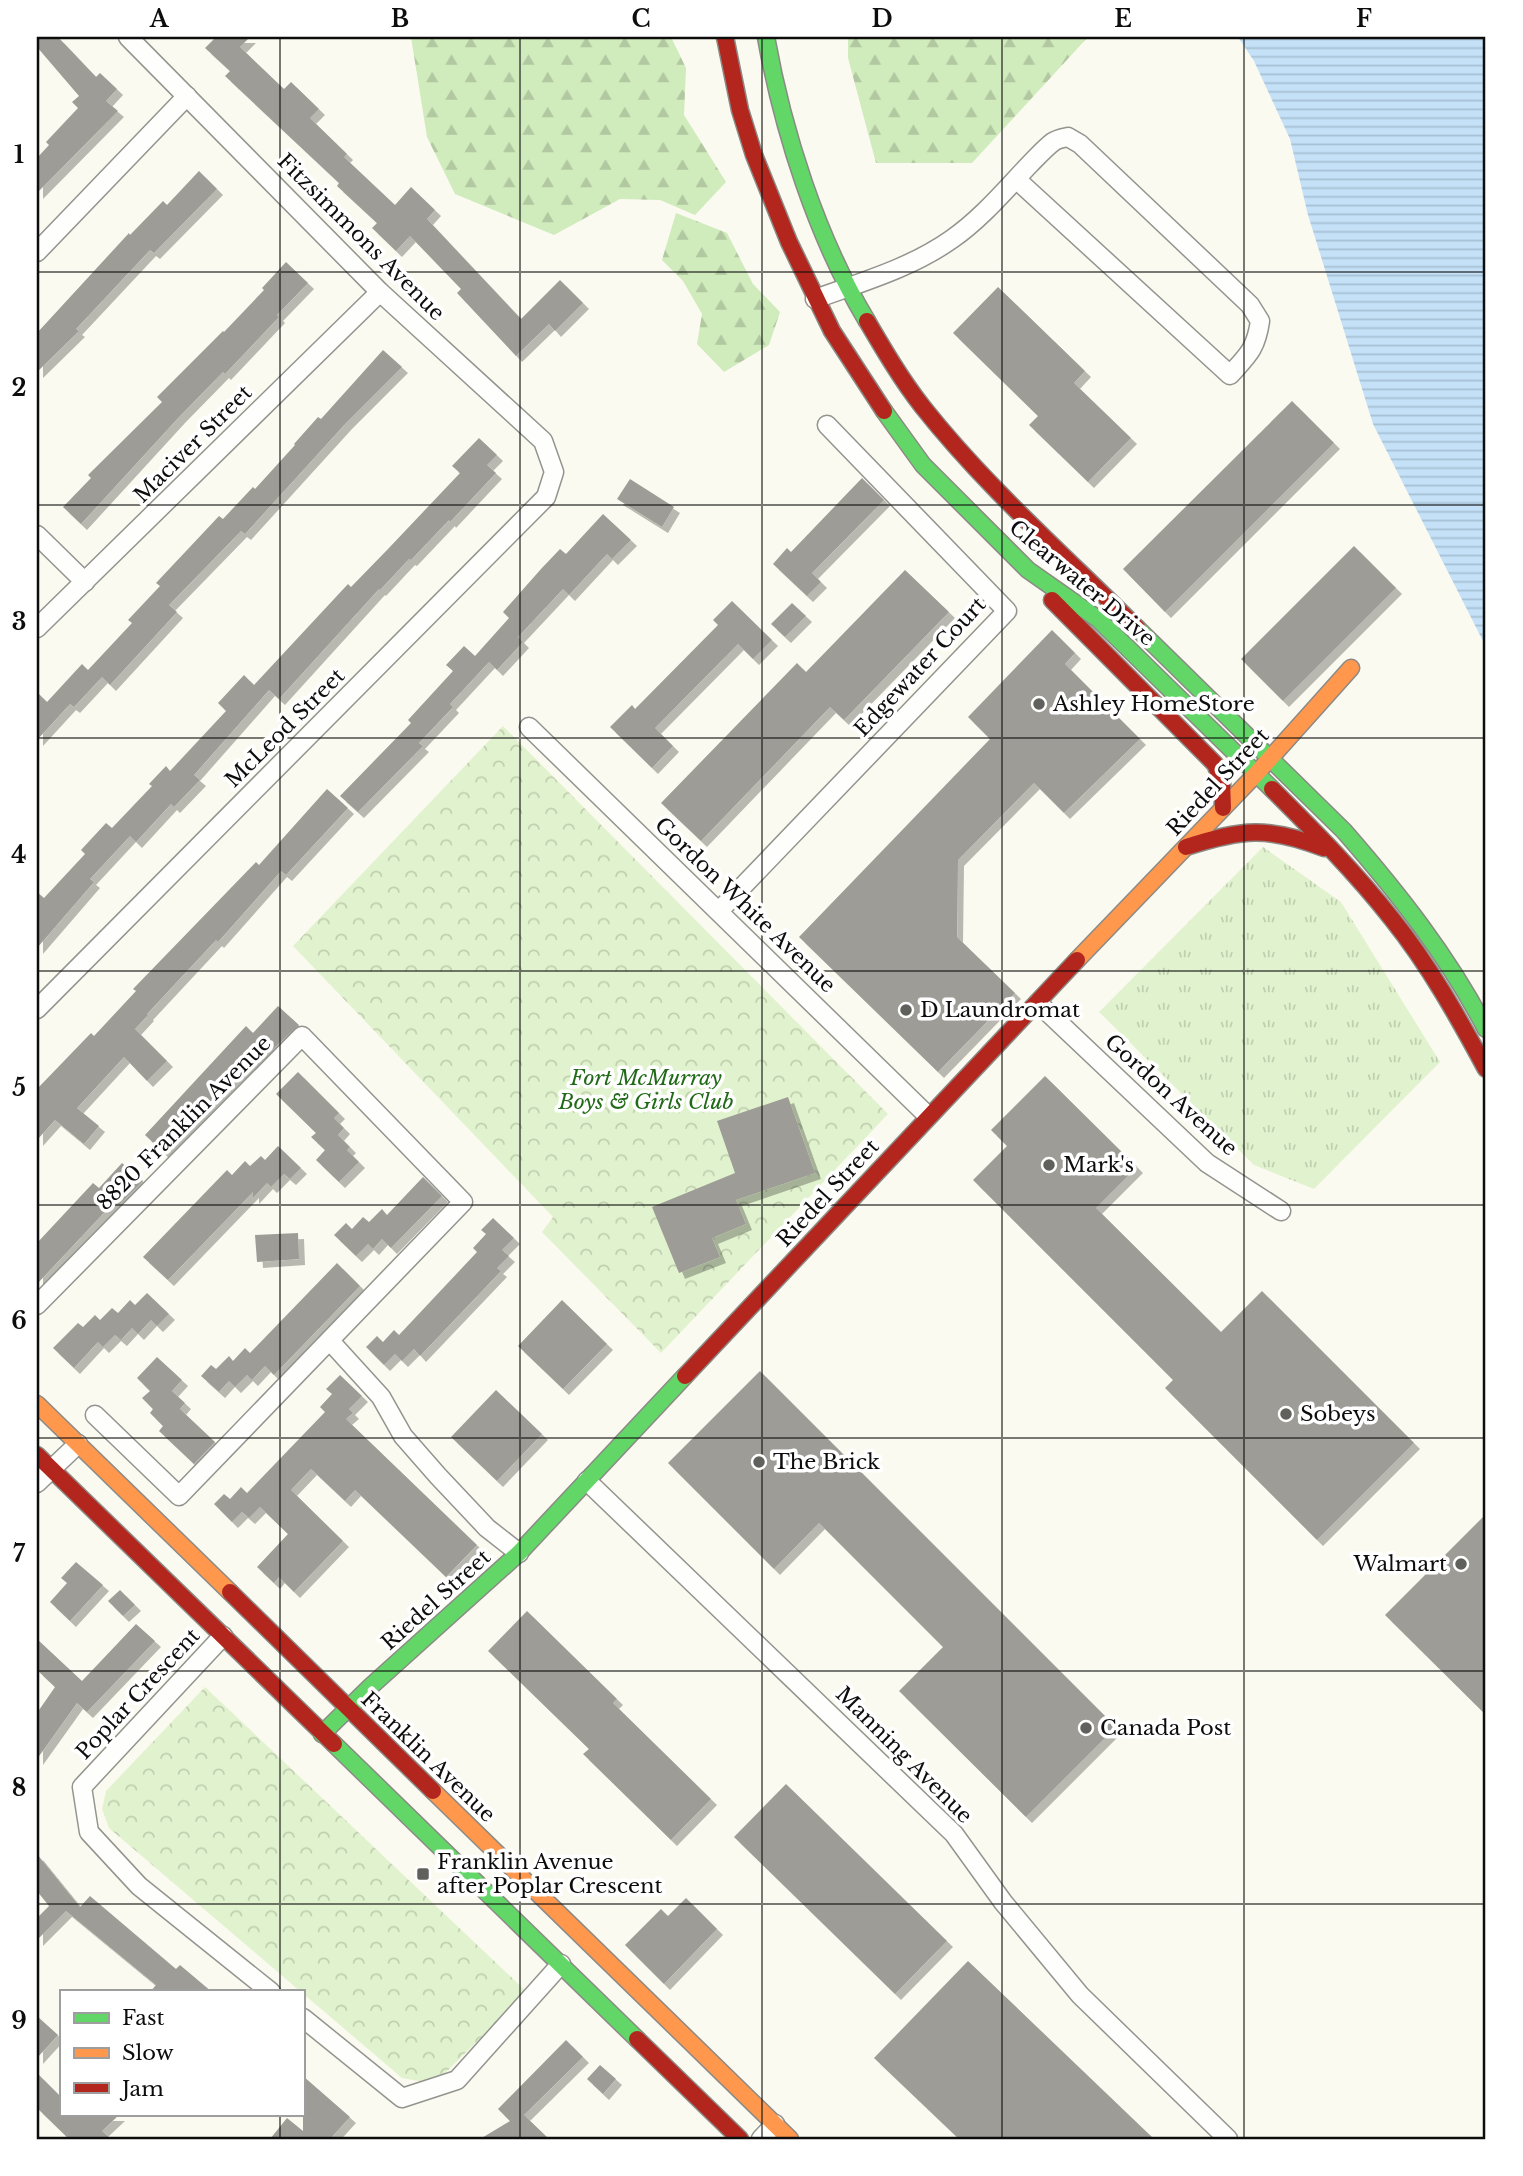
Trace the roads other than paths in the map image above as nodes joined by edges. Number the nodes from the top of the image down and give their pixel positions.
1 (128, 37) edge
2 (725, 37) edge
3 (766, 37) edge
4 (187, 96) junction
5 (1016, 178) junction
6 (37, 252) edge
7 (846, 288) junction
8 (380, 292) junction
9 (815, 299) junction
10 (827, 425) dead end
11 (554, 472) joint
12 (37, 535) edge
13 (1028, 570) junction
14 (85, 582) junction
15 (37, 628) edge
16 (1351, 668) dead end
17 (529, 727) dead end
18 (1270, 757) junction
19 (1257, 773) junction
20 (1223, 808) junction
21 (1186, 847) junction
22 (1333, 851) junction
23 (719, 911) junction
24 (39, 1002) edge
25 (1038, 1003) junction
26 (1486, 1029) edge
27 (1486, 1069) edge
28 (928, 1116) junction
29 (1281, 1211) dead end
30 (37, 1305) edge
31 (330, 1341) junction
32 (37, 1404) edge
33 (95, 1415) dead end
34 (78, 1444) junction
35 (37, 1455) edge
36 (52, 1470) junction
37 (587, 1481) junction
38 (37, 1483) edge
39 (519, 1553) junction
40 (223, 1636) junction
41 (348, 1709) junction
42 (322, 1734) junction
43 (561, 1964) junction
44 (269, 1990) edge
45 (304, 2019) edge
46 (775, 2124) junction
47 (740, 2139) edge
48 (761, 2139) edge
49 (790, 2139) edge
50 (1228, 2139) edge

1 - 4 street, Fitzsimmons Avenue
2 - 9 main road, Clearwater Drive
3 - 7 main road, Clearwater Drive
4 - 6 street
4 - 8 street, Fitzsimmons Avenue
5 - 5 street
5 - 7 street
7 - 9 street
7 - 18 main road, Clearwater Drive
8 - 11 street, Fitzsimmons Avenue
8 - 14 street, Maciver Street
9 - 13 main road, Clearwater Drive
10 - 23 street, Edgewater Court
11 - 24 street, McLeod Street
12 - 14 street
13 - 19 main road, Clearwater Drive
13 - 20 main road
14 - 15 street, Maciver Street
16 - 18 main road, Riedel Street
17 - 23 street, Gordon White Avenue
18 - 19 main road, Riedel Street
18 - 26 main road, Clearwater Drive
19 - 20 main road, Riedel Street
19 - 22 main road, Clearwater Drive
20 - 21 main road, Riedel Street
21 - 22 main road
21 - 25 main road, Riedel Street
22 - 27 main road, Clearwater Drive
23 - 28 street, Gordon White Avenue
25 - 28 main road, Riedel Street
25 - 29 street, Gordon Avenue
28 - 37 main road, Riedel Street
30 - 31 street, 8820 Franklin Avenue
31 - 33 street, 8820 Franklin Avenue
31 - 39 street
32 - 34 main road, Franklin Avenue
34 - 36 street
34 - 41 main road, Franklin Avenue
35 - 36 main road
36 - 38 street
36 - 40 main road
37 - 39 main road, Riedel Street
37 - 50 street, Manning Avenue
39 - 41 main road, Riedel Street
40 - 42 main road
40 - 44 street, Poplar Crescent
41 - 42 main road, Riedel Street
41 - 46 main road, Franklin Avenue
42 - 43 main road
43 - 45 street
43 - 47 main road
46 - 48 street
46 - 49 main road, Franklin Avenue

